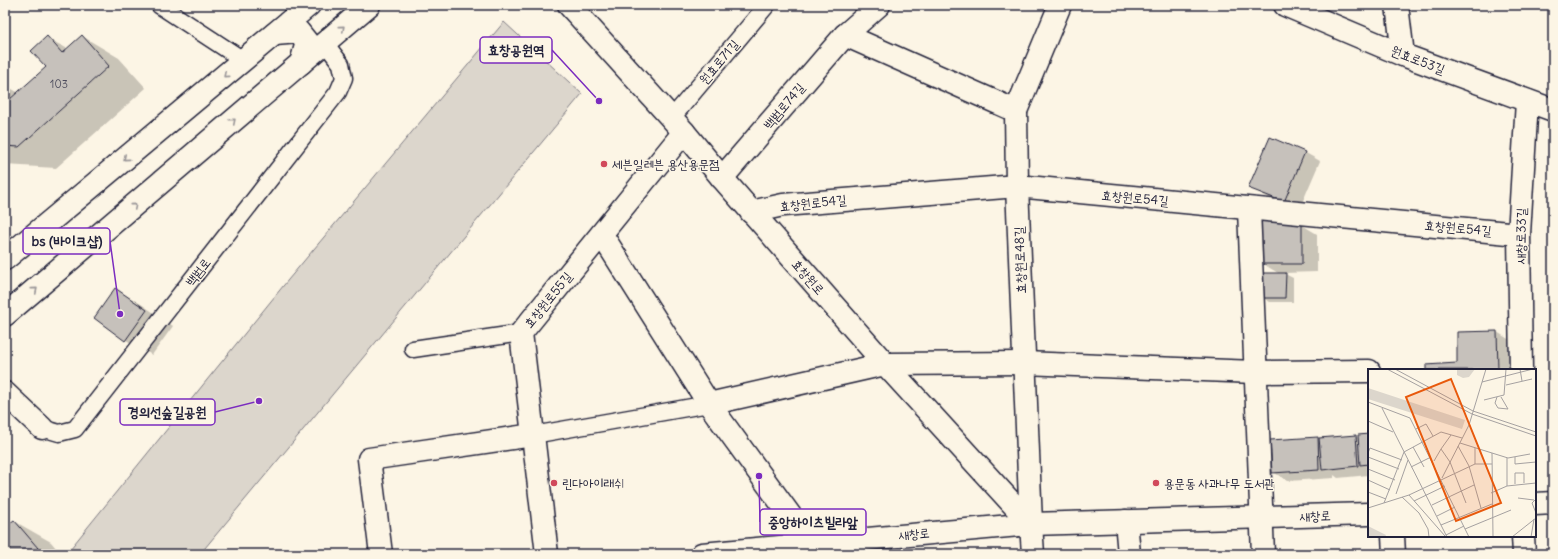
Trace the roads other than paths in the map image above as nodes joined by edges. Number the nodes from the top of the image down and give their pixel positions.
1 (159, 5) edge
2 (309, 5) edge
3 (369, 5) edge
4 (569, 5) edge
5 (767, 5) edge
6 (879, 5) edge
7 (1060, 5) edge
8 (1285, 5) edge
9 (1397, 5) edge
10 (275, 34) junction
11 (845, 34) junction
12 (325, 42) junction
13 (1403, 55) junction
14 (243, 60) junction
15 (301, 63) junction
16 (1527, 101) junction
17 (1553, 110) edge
18 (1016, 112) junction
19 (678, 125) junction
20 (722, 178) junction
21 (1017, 186) junction
22 (1249, 209) junction
23 (752, 212) junction
24 (1519, 234) junction
25 (602, 235) junction
26 (5, 259) edge
27 (5, 316) edge
28 (521, 333) junction
29 (413, 349) dead end
30 (1024, 363) junction
31 (885, 364) junction
32 (1521, 369) edge
33 (1368, 371) edge
34 (1255, 372) junction
35 (5, 393) edge
36 (709, 404) junction
37 (42, 428) joint
38 (533, 435) junction
39 (1553, 502) edge
40 (1536, 504) edge
41 (1368, 514) edge
42 (1260, 518) junction
43 (1126, 521) junction
44 (1031, 524) junction
45 (1393, 537) edge
46 (1523, 537) edge
47 (811, 544) junction
48 (749, 552) edge
49 (381, 554) edge
50 (547, 554) edge
51 (702, 554) edge
52 (1034, 554) edge
53 (1128, 554) edge
54 (1263, 554) edge
55 (1394, 554) edge
56 (1524, 554) edge

1 - 14 lane
2 - 10 street
12 -> 3 street
4 - 19 street, 효창원로
5 - 19 lane, 원효로71길
6 - 11 street, 백범로74길
7 - 18 street, 효창원로48길
8 - 13 street, 원효로53길
9 - 13 street
10 - 14 street
10 - 15 street
11 - 18 street
11 - 20 street, 백범로74길
12 - 15 street
12 - 37 lane, 백범로
13 - 16 street, 원효로53길
14 -> 26 street
27 -> 15 street
16 - 17 street, 원효로53길
16 - 24 street, 새창로33길
18 - 21 street, 효창원로48길
19 - 20 street, 효창원로
19 - 25 street, 효창원로55길
20 - 23 street, 효창원로
21 - 22 street, 효창원로54길
21 - 23 street, 효창원로54길
21 - 30 street, 효창원로48길
22 - 24 street, 효창원로54길
22 - 34 street
23 - 31 street, 효창원로
24 - 32 street, 새창로33길
25 - 28 street, 효창원로55길
25 - 36 street
28 - 29 lane
28 - 38 street, 효창원로55길
30 - 31 street
30 - 34 street
30 - 44 street, 효창원로48길
31 - 36 street
31 - 44 street, 효창원로
33 - 34 street
34 - 42 street
35 - 37 street, 백범로
36 - 38 lane
36 - 47 street
38 - 49 street
38 - 50 street, 효창원로55길
39 - 40 street
41 - 42 street, 새창로
42 - 43 street, 새창로
42 - 54 street
43 - 44 street, 새창로
43 - 53 street
44 - 47 street, 새창로
44 - 52 street
45 - 55 street
46 - 56 street
47 - 48 street, 새창로
48 - 51 street, 새창로

